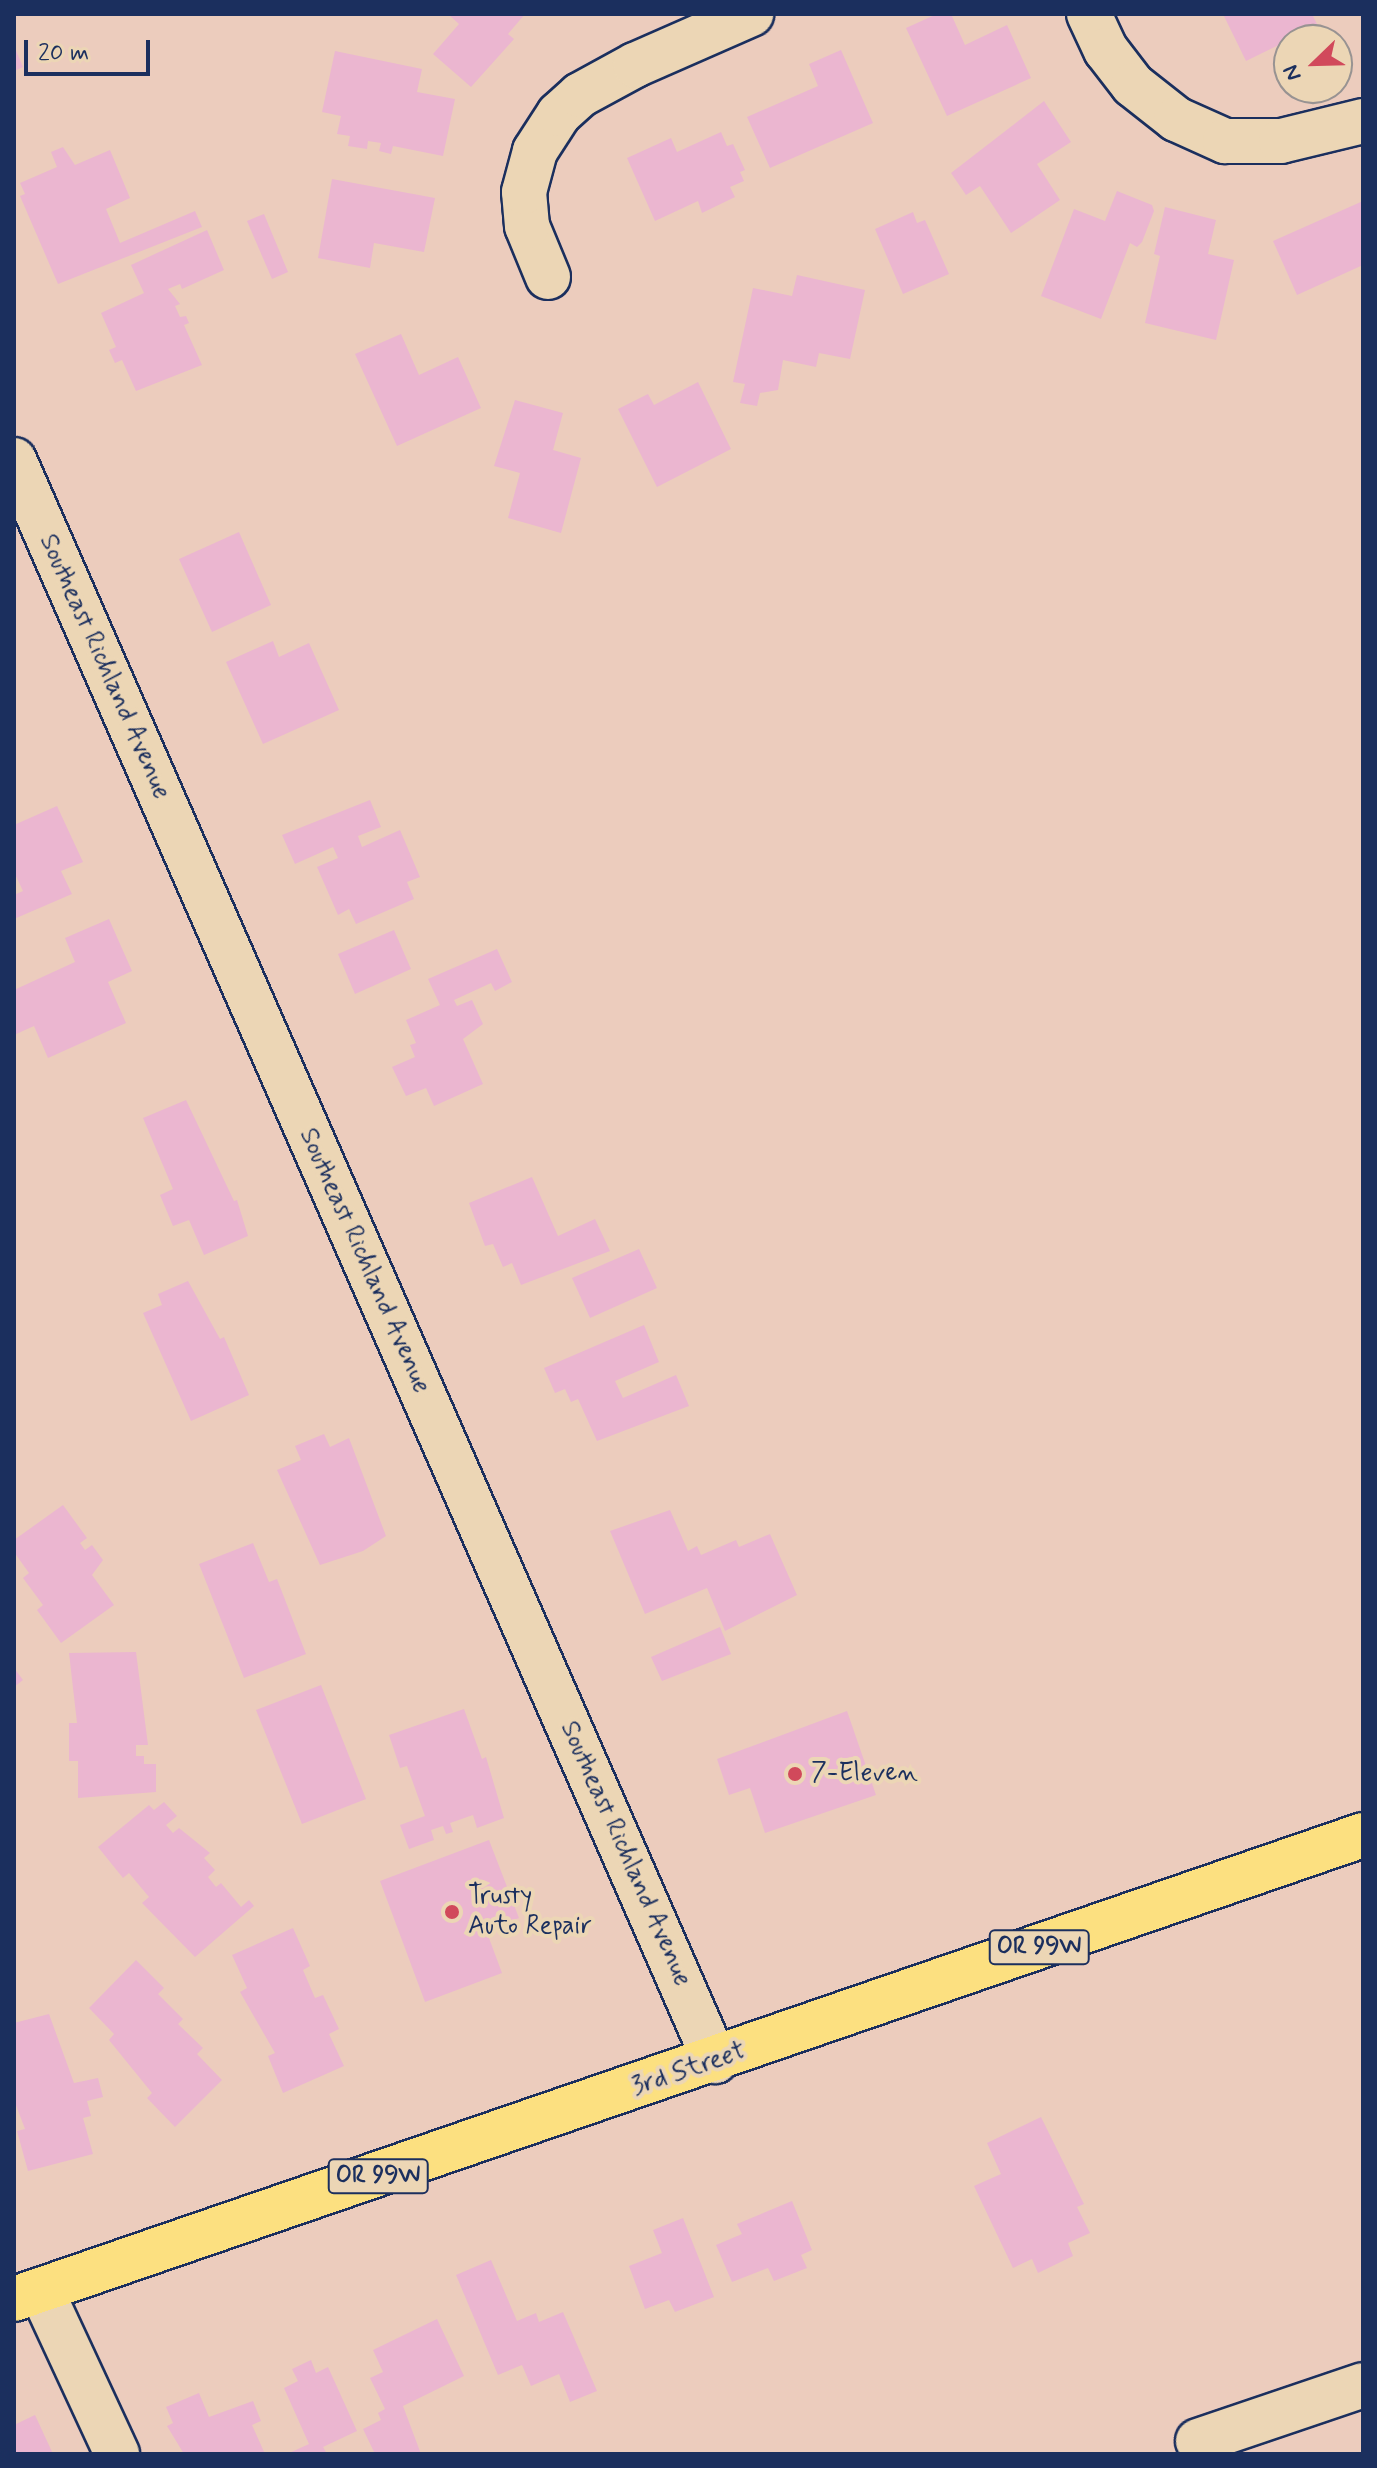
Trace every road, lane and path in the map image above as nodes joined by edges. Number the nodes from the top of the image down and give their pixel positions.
1 (751, 14) edge
2 (1089, 14) edge
3 (1363, 121) edge
4 (548, 277) dead end
5 (14, 460) edge
6 (1363, 1835) edge
7 (715, 2061) junction
8 (28, 2295) edge
9 (1363, 2385) edge
10 (1198, 2441) dead end
11 (117, 2454) edge

1 - 4 street
2 - 3 street
5 - 7 street, Southeast Richland Avenue
6 - 7 highway, 3rd Street / OR 99W
7 - 8 highway, 3rd Street / OR 99W
8 - 11 street
9 - 10 street

